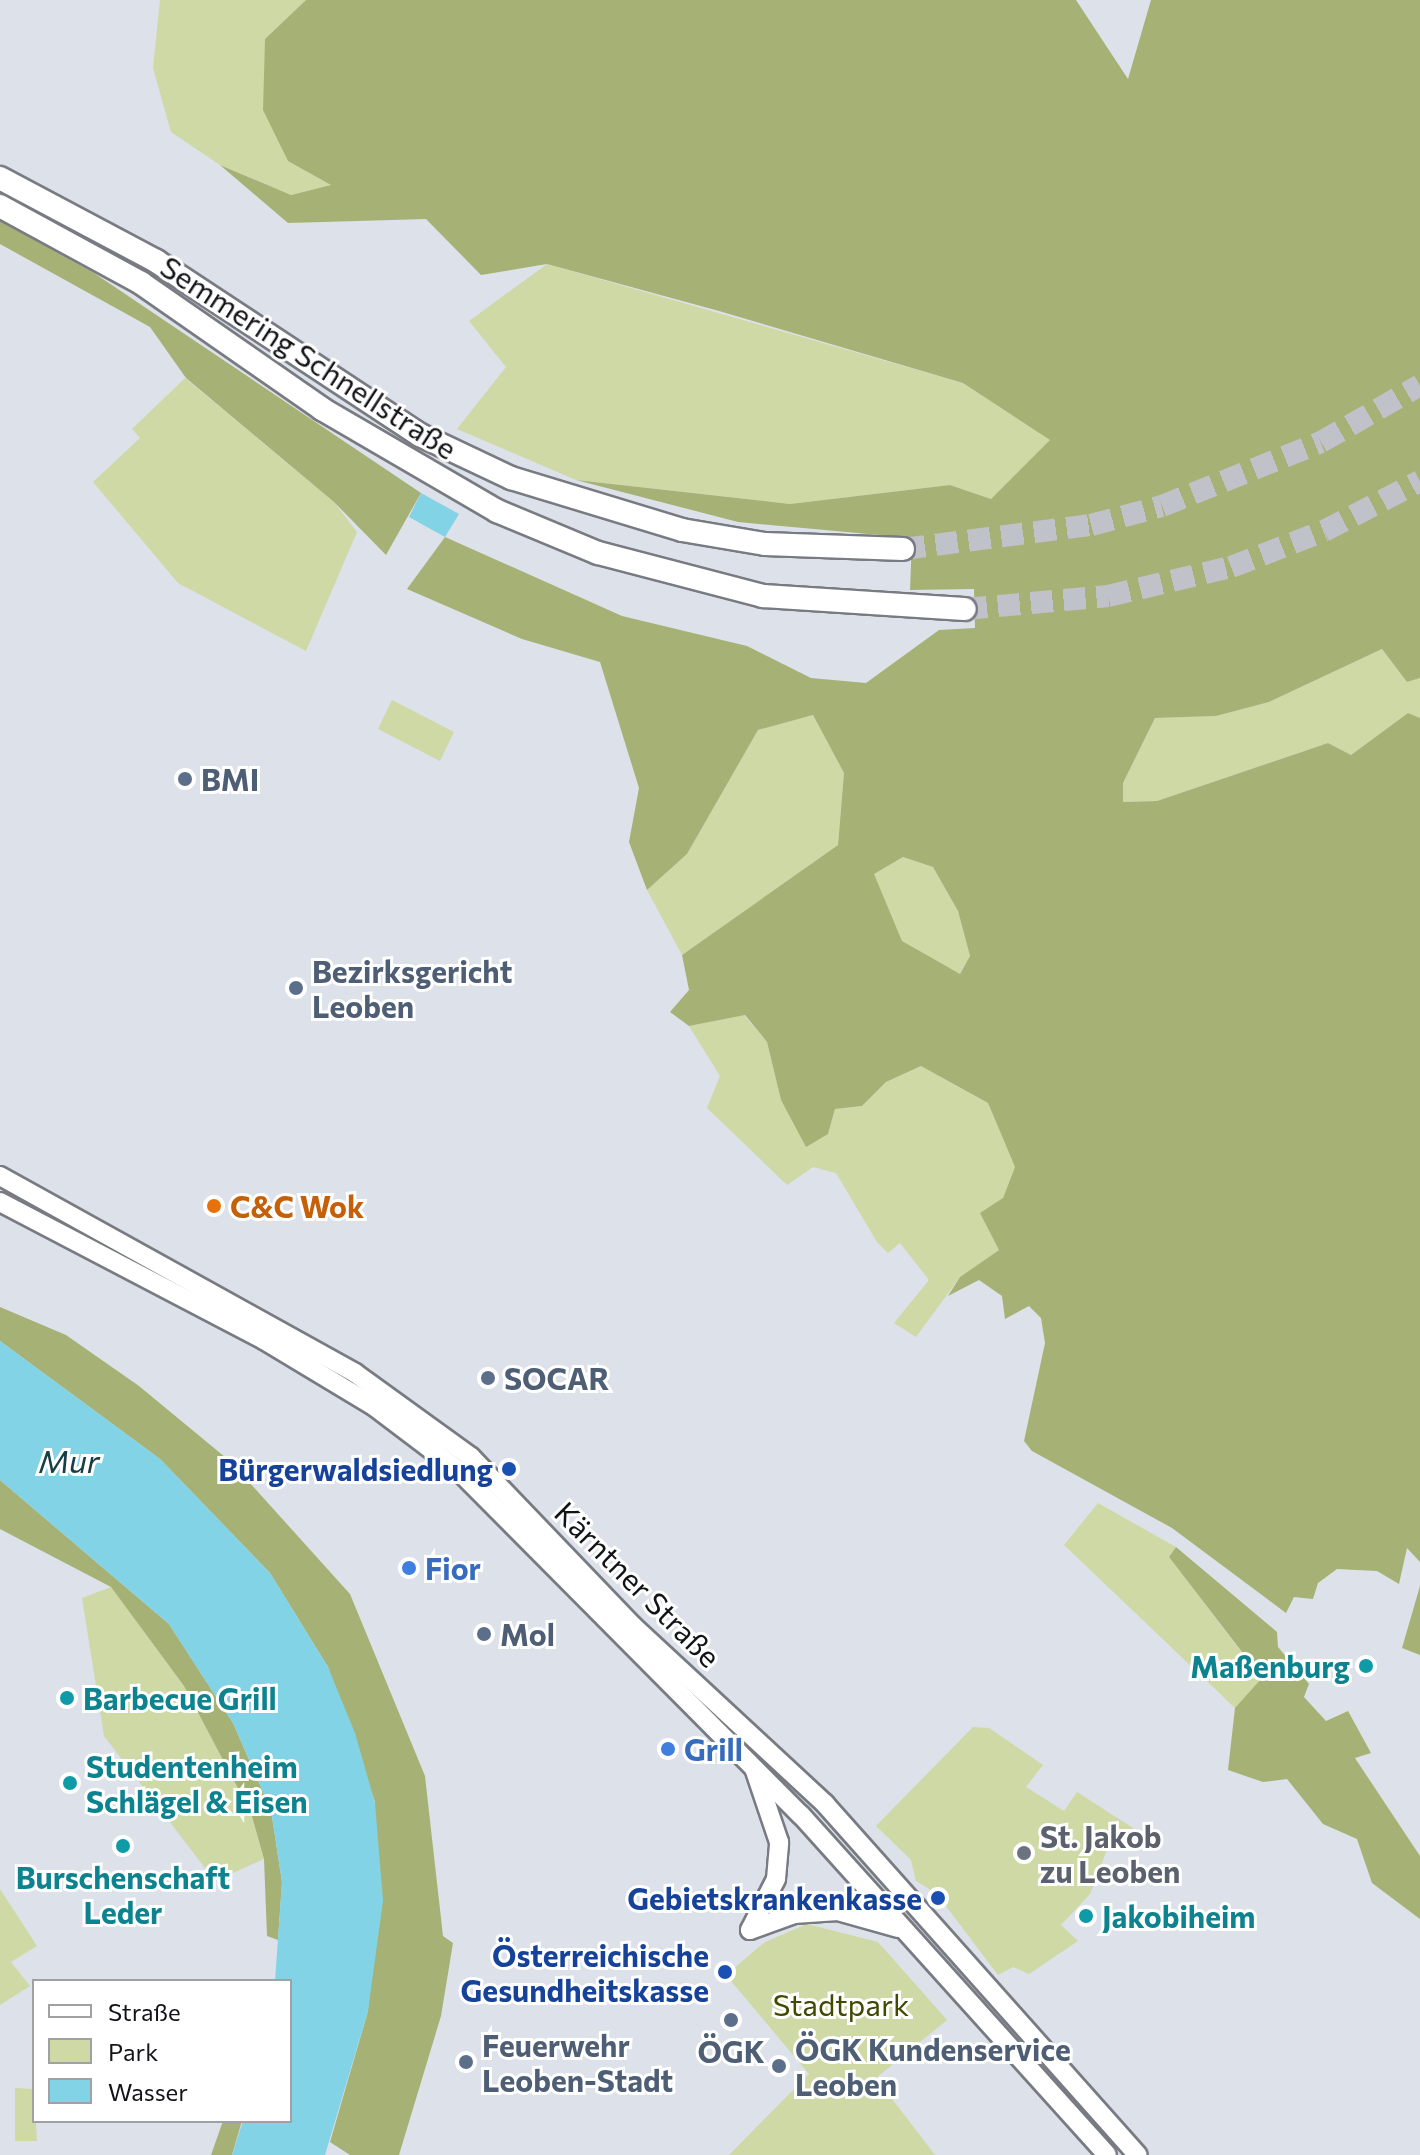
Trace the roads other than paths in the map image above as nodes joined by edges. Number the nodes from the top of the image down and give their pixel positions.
1 (0, 178) edge
2 (9, 210) edge
3 (903, 549) tunnel mouth
4 (965, 609) tunnel mouth
5 (0, 1176) edge
6 (0, 1202) edge
7 (753, 1765) junction
8 (898, 1928) junction
9 (1107, 2155) edge
10 (1138, 2155) edge

1 - 3 highway, Semmering Schnellstraße
2 - 4 highway, Semmering Schnellstraße
5 - 10 main road, Kärntner Straße
6 - 7 main road, Kärntner Straße
7 - 8 main road, Kärntner Straße
7 - 8 main road
8 - 9 main road, Kärntner Straße

